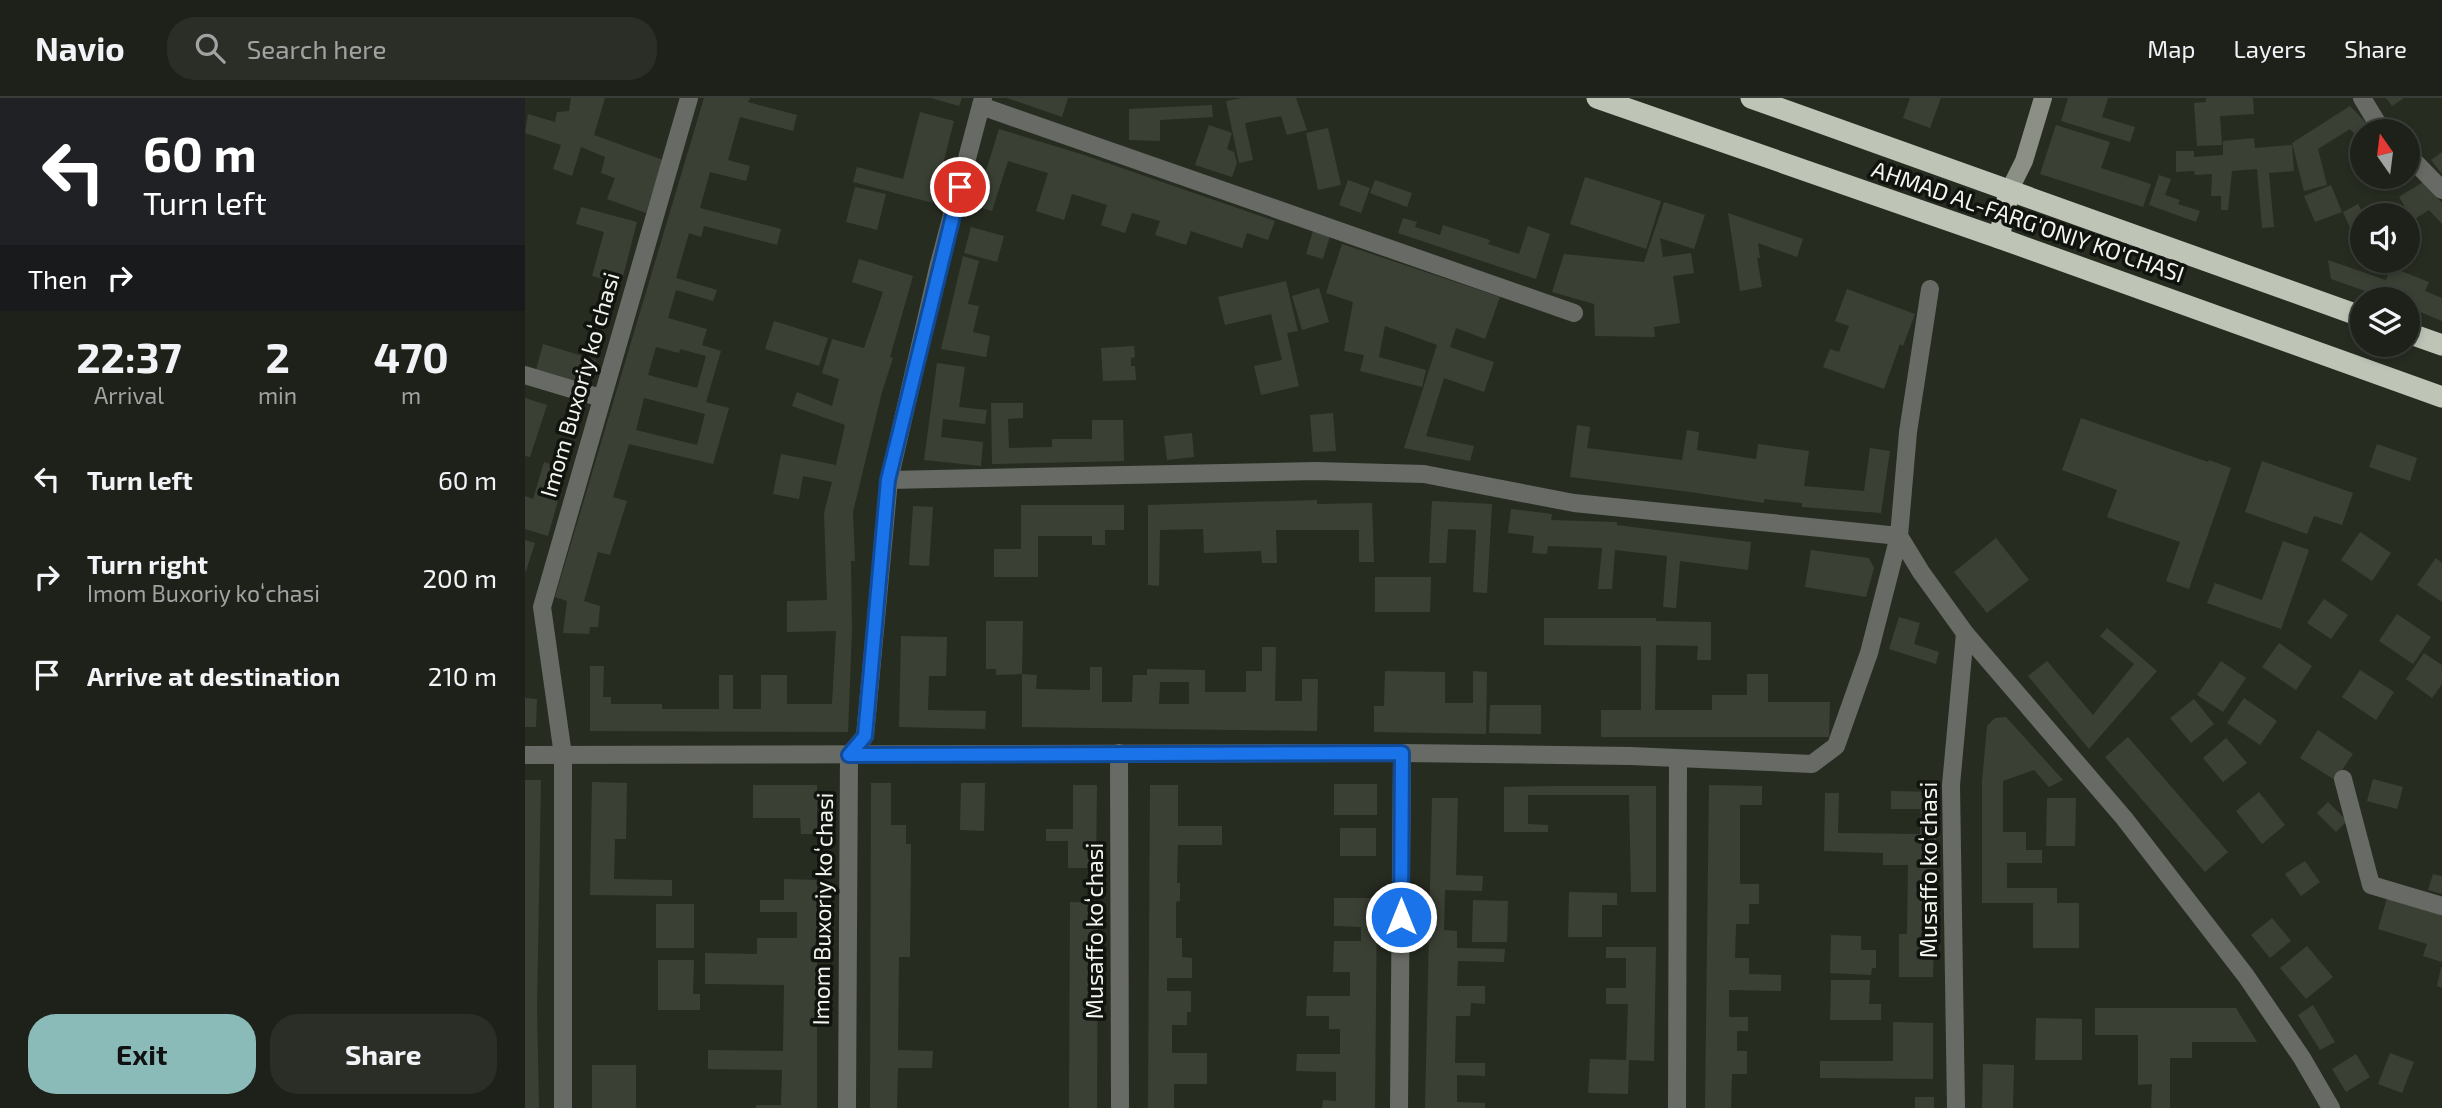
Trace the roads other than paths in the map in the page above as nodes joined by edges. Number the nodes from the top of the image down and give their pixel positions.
1 (689, 98) edge
2 (1597, 98) edge
3 (1751, 98) edge
4 (2043, 98) edge
5 (2363, 98) edge
6 (982, 102) edge
7 (2375, 119) edge
8 (2420, 167) edge
9 (2442, 190) edge
10 (2009, 191) junction
11 (1999, 238) junction
12 (1930, 289) dead end
13 (2350, 312) edge
14 (1574, 313) dead end
15 (2420, 337) edge
16 (2442, 345) edge
17 (525, 374) edge
18 (2442, 397) edge
19 (601, 398) junction
20 (888, 480) junction
21 (1899, 536) junction
22 (533, 604) edge
23 (1965, 633) junction
24 (1119, 753) junction
25 (1402, 753) junction
26 (525, 755) edge
27 (563, 755) junction
28 (849, 755) junction
29 (1678, 759) junction
30 (2343, 779) dead end
31 (2442, 906) edge
32 (563, 1108) edge
33 (846, 1108) edge
34 (1119, 1108) edge
35 (1399, 1108) edge
36 (1677, 1108) edge
37 (1955, 1108) edge
38 (2331, 1108) edge

1 - 19 street, Imom Buxoriy koʻchasi
2 - 11 highway, AHMAD AL-FARG'ONIY KO'CHASI
3 - 10 highway, AHMAD AL-FARG'ONIY KO'CHASI
4 - 10 main road
5 - 7 street
6 - 14 street
6 - 20 street, Imom Buxoriy koʻchasi
8 - 9 street
10 - 11 highway
10 - 13 highway, AHMAD AL-FARG'ONIY KO'CHASI
11 - 18 highway, AHMAD AL-FARG'ONIY KO'CHASI
12 - 21 street
15 - 16 highway
17 - 19 street
19 - 22 street, Imom Buxoriy koʻchasi
20 - 21 street
20 - 28 street, Imom Buxoriy koʻchasi
21 - 23 street
21 - 29 street
22 - 27 street, Imom Buxoriy koʻchasi
23 - 37 street, Musaffo koʻchasi
23 - 38 street
24 - 25 street
24 - 28 street
24 - 34 street, Musaffo koʻchasi
25 - 29 street
25 - 35 street
26 - 27 street
27 - 28 street
27 - 32 street, Imom Buxoriy koʻchasi
28 - 33 street, Imom Buxoriy koʻchasi
29 - 36 street
30 - 31 street

